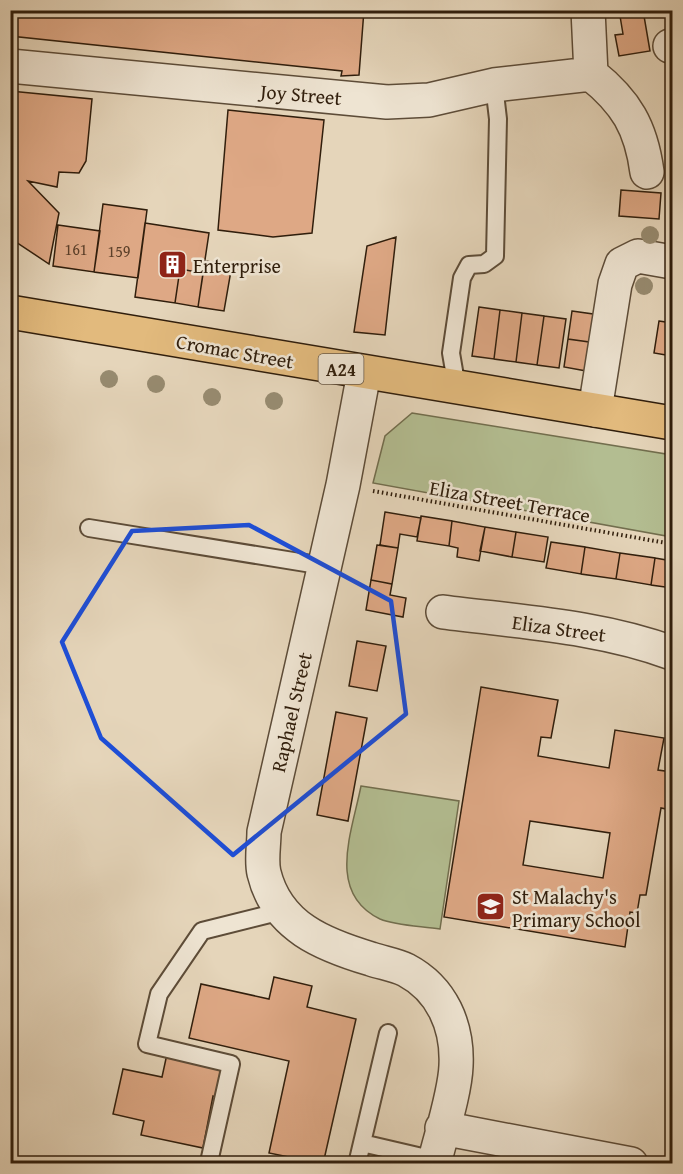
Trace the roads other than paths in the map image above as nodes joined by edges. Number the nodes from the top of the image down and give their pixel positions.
1 (588, 10) edge
2 (10, 66) edge
3 (591, 74) junction
4 (494, 86) junction
5 (647, 172) dead end
6 (672, 262) edge
7 (10, 312) edge
8 (364, 373) junction
9 (457, 388) junction
10 (595, 410) junction
11 (672, 423) edge
12 (88, 528) dead end
13 (324, 566) junction
14 (443, 612) dead end
15 (672, 653) edge
16 (282, 910) junction
17 (388, 1033) dead end
18 (442, 1128) junction
19 (362, 1143) junction
20 (209, 1162) dead end
21 (434, 1162) edge
22 (357, 1164) edge
23 (631, 1164) edge

1 - 3 street
2 - 4 street, Joy Street
3 - 4 street, Joy Street
3 - 5 street
4 - 9 lane
6 - 10 street
7 - 8 main road, Cromac Street / A24
8 - 9 main road, Cromac Street / A24
8 - 13 street, Raphael Street
9 - 10 main road, Cromac Street / A24
10 - 11 main road, Cromac Street / A24
12 - 13 lane
13 - 16 street, Raphael Street
14 - 15 street, Eliza Street
16 - 18 street, Raphael Street
16 - 20 lane
17 - 19 lane
18 - 21 street, Raphael Street
18 - 23 street
19 - 21 lane
19 - 22 lane

